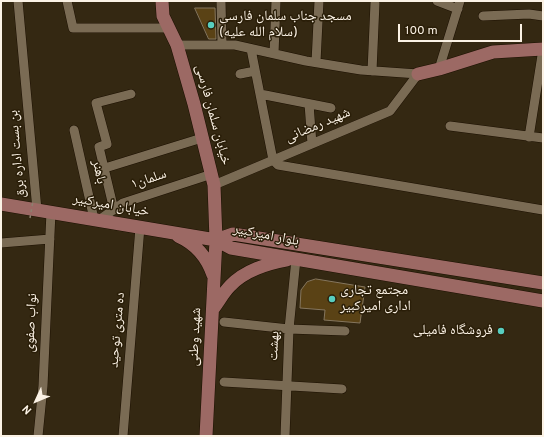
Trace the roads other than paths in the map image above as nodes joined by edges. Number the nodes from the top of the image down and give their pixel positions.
1 (18, 1) edge
2 (67, 1) edge
3 (162, 1) edge
4 (221, 1) edge
5 (276, 1) edge
6 (319, 1) edge
7 (437, 1) edge
8 (375, 3) dead end
9 (459, 5) edge
10 (483, 16) dead end
11 (543, 16) edge
12 (167, 28) junction
13 (222, 44) junction
14 (177, 45) junction
15 (251, 49) junction
16 (543, 49) edge
17 (274, 54) junction
18 (316, 62) junction
19 (439, 70) junction
20 (255, 71) junction
21 (372, 71) junction
22 (240, 74) dead end
23 (418, 74) junction
24 (131, 94) dead end
25 (260, 94) junction
26 (309, 104) junction
27 (331, 108) dead end
28 (450, 126) dead end
29 (74, 130) dead end
30 (529, 137) junction
31 (202, 138) junction
32 (543, 138) edge
33 (312, 144) junction
34 (273, 160) junction
35 (105, 168) junction
36 (213, 180) junction
37 (215, 203) junction
38 (1, 204) edge
39 (33, 209) junction
40 (114, 210) junction
41 (543, 210) edge
42 (50, 212) junction
43 (96, 220) junction
44 (140, 227) junction
45 (169, 232) junction
46 (266, 238) junction
47 (50, 239) junction
48 (216, 240) junction
49 (1, 243) edge
50 (296, 259) junction
51 (478, 271) junction
52 (214, 279) junction
53 (543, 283) edge
54 (476, 289) junction
55 (543, 301) edge
56 (213, 309) junction
57 (224, 322) dead end
58 (289, 329) junction
59 (345, 331) dead end
60 (224, 382) dead end
61 (287, 387) junction
62 (342, 389) dead end
63 (38, 436) edge
64 (123, 436) edge
65 (206, 436) edge
66 (285, 436) edge

1 - 39 street, بن بست اداره برق
2 - 12 street
3 - 12 main road, خیابان سلمان فارسی
4 - 13 street
5 - 17 street
6 - 18 street
7 - 9 street
8 - 21 street
9 - 19 street
10 - 11 street
12 - 14 main road, خیابان سلمان فارسی
13 - 14 street
13 - 15 street
14 - 31 main road, خیابان سلمان فارسی
15 - 17 street
15 - 20 street
16 - 19 main road
16 - 30 street
17 - 18 street
18 - 21 street
19 - 23 main road
20 - 22 street
20 - 25 street
21 - 23 street
23 - 33 street, شهید رمضانی
24 - 35 street
25 - 26 street
25 - 34 street
26 - 27 street
26 - 33 street
28 - 30 street
29 - 43 street, باهنر
30 - 32 street
31 - 35 street
31 - 36 main road, خیابان سلمان فارسی
33 - 34 street, شهید رمضانی
34 - 36 street, شهید رمضانی
34 - 41 street
35 - 40 street
36 - 37 main road, خیابان سلمان فارسی
36 - 40 street, سلمان۱
37 - 46 main road
37 - 48 main road, خیابان سلمان فارسی
38 - 39 main road, خیابان امیرکبیر
39 - 42 main road, خیابان امیرکبیر
40 - 43 street, سلمان۱
42 - 43 main road, خیابان امیرکبیر
42 - 47 street, نواب صفوی
43 - 44 main road, خیابان امیرکبیر
44 - 45 main road, خیابان امیرکبیر
44 - 64 street, ده متری توحید
45 - 48 main road, خیابان امیرکبیر
45 - 52 main road
46 - 48 main road, بلوار امیرکبیر
46 - 51 main road, بلوار امیرکبیر
47 - 49 street
47 - 63 street, نواب صفوی
48 - 50 main road, بلوار امیرکبیر
48 - 52 main road, شهید وطنی
50 - 54 main road, بلوار امیرکبیر
50 - 56 main road
50 - 58 street, بهشت
51 - 53 main road, بلوار امیرکبیر
51 - 54 main road
52 - 56 main road, شهید وطنی
54 - 55 main road, بلوار امیرکبیر
56 - 65 main road, شهید وطنی
57 - 58 street
58 - 59 street
58 - 61 street, بهشت
60 - 61 street
61 - 62 street
61 - 66 street, بهشت

